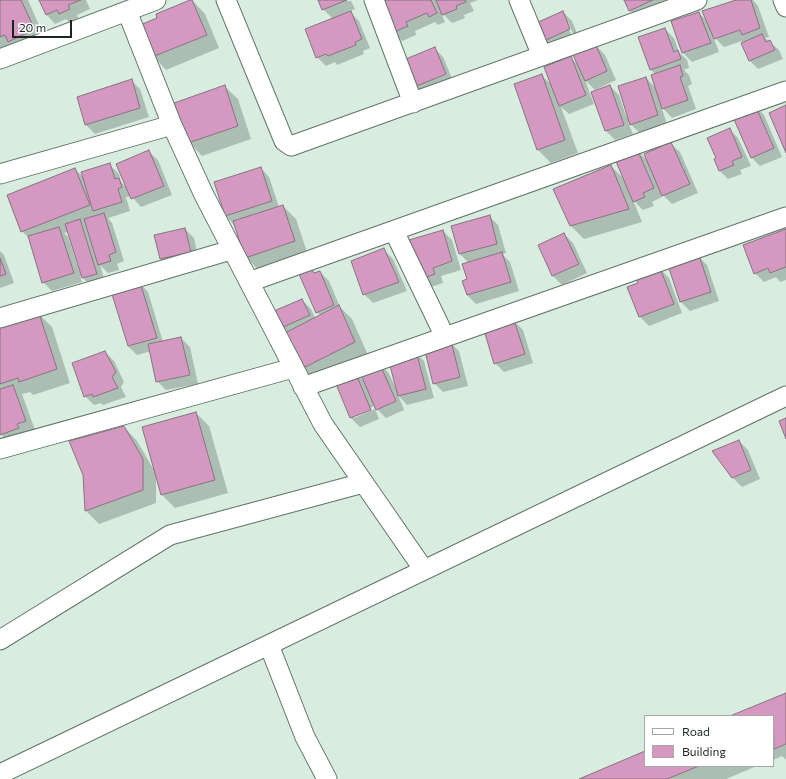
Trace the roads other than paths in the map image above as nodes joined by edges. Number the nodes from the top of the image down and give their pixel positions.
1 (156, 0) edge
2 (226, 0) edge
3 (374, 0) edge
4 (519, 0) edge
5 (697, 0) edge
6 (783, 0) edge
7 (786, 7) edge
8 (128, 11) junction
9 (542, 56) junction
10 (0, 59) edge
11 (786, 91) edge
12 (413, 103) junction
13 (172, 125) junction
14 (0, 174) edge
15 (786, 217) edge
16 (394, 231) junction
17 (232, 250) junction
18 (249, 282) junction
19 (0, 318) edge
20 (445, 337) junction
21 (293, 368) junction
22 (303, 387) junction
23 (786, 396) edge
24 (0, 450) edge
25 (363, 483) junction
26 (424, 570) junction
27 (0, 640) edge
28 (269, 645) junction
29 (0, 774) edge
30 (327, 779) edge

1 - 8 street
2 - 12 street
3 - 12 street
4 - 9 street
5 - 9 street
6 - 7 street
8 - 10 street
8 - 13 street
9 - 12 street
11 - 16 street
13 - 14 street
13 - 17 street
15 - 20 street
16 - 18 street
16 - 20 street
17 - 18 street
17 - 19 street
18 - 21 street
20 - 22 street
21 - 22 street
21 - 24 street
22 - 25 street
23 - 26 street
25 - 26 street
25 - 27 street
26 - 28 street
28 - 29 street
28 - 30 street

